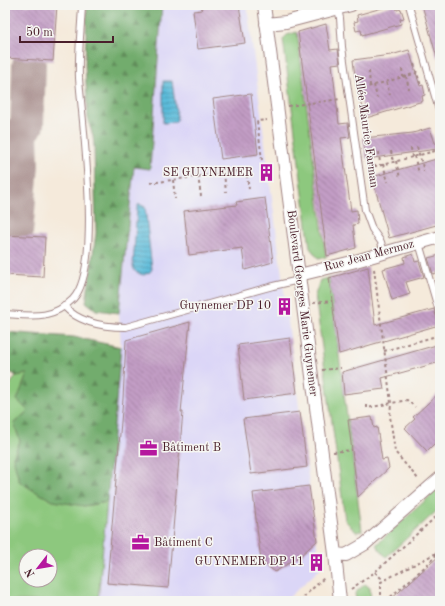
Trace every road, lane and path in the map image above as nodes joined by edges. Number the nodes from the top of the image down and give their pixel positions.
1 (82, 5) edge
2 (264, 5) edge
3 (351, 5) edge
4 (409, 5) edge
5 (338, 9) junction
6 (266, 24) junction
7 (414, 64) dead end
8 (402, 69) dead end
9 (369, 71) dead end
10 (417, 73) junction
11 (405, 77) junction
12 (386, 82) junction
13 (374, 85) junction
14 (370, 86) junction
15 (421, 86) dead end
16 (409, 89) dead end
17 (356, 90) dead end
18 (390, 95) dead end
19 (350, 98) junction
20 (377, 98) dead end
21 (289, 106) dead end
22 (440, 114) edge
23 (278, 119) junction
24 (437, 141) dead end
25 (417, 147) dead end
26 (411, 148) dead end
27 (391, 150) dead end
28 (440, 151) edge
29 (379, 152) dead end
30 (420, 155) junction
31 (413, 157) junction
32 (262, 160) dead end
33 (394, 161) junction
34 (382, 165) junction
35 (365, 166) dead end
36 (424, 171) dead end
37 (224, 173) junction
38 (419, 173) dead end
39 (198, 176) junction
40 (400, 178) dead end
41 (173, 180) junction
42 (388, 182) dead end
43 (150, 183) dead end
44 (249, 189) dead end
45 (226, 192) dead end
46 (201, 196) dead end
47 (175, 199) dead end
48 (440, 237) edge
49 (419, 243) junction
50 (378, 254) junction
51 (299, 277) junction
52 (302, 300) junction
53 (332, 301) dead end
54 (64, 306) junction
55 (5, 314) edge
56 (440, 315) edge
57 (440, 335) edge
58 (384, 350) junction
59 (341, 368) dead end
60 (311, 372) junction
61 (391, 403) junction
62 (367, 405) dead end
63 (415, 407) dead end
64 (352, 450) dead end
65 (322, 454) junction
66 (440, 478) edge
67 (420, 481) dead end
68 (440, 513) edge
69 (440, 551) edge
70 (335, 554) junction
71 (375, 572) junction
72 (324, 578) dead end
73 (381, 582) junction
74 (340, 596) edge
75 (299, 601) edge
76 (381, 601) edge
77 (386, 601) edge

1 - 54 lane
2 - 6 street, Boulevard Georges Marie Guynemer
3 - 5 street
4 - 22 lane
5 - 6 street
5 - 19 lane, Allée Maurice Farman
6 - 23 street, Boulevard Georges Marie Guynemer
7 - 10 path
8 - 11 path
9 - 14 path
10 - 11 path
10 - 15 path
11 - 12 path
11 - 16 path
12 - 13 path
12 - 18 path
13 - 14 path
13 - 20 path
14 - 17 path
19 - 21 path
19 - 50 lane, Allée Maurice Farman
23 - 32 path
23 - 51 street, Boulevard Georges Marie Guynemer
24 - 28 path
25 - 30 path
26 - 31 path
27 - 33 path
28 - 30 path
29 - 34 path
30 - 31 path
30 - 36 path
31 - 33 path
31 - 38 path
33 - 34 path
33 - 40 path
34 - 35 path
34 - 42 path
37 - 39 path
37 - 44 path
37 - 45 path
39 - 41 path
39 - 46 path
41 - 43 path
41 - 47 path
48 - 49 street, Rue Jean Mermoz
49 - 50 street, Rue Jean Mermoz
49 - 56 lane
50 - 51 street, Rue Jean Mermoz
50 - 58 path
51 - 52 street, Boulevard Georges Marie Guynemer
51 - 54 lane
52 - 53 path
52 - 60 street, Boulevard Georges Marie Guynemer
54 - 55 lane
57 - 58 path
58 - 61 path
59 - 60 path
60 - 65 street, Boulevard Georges Marie Guynemer
61 - 62 path
61 - 63 path
61 - 67 path
64 - 65 path
65 - 70 street, Boulevard Georges Marie Guynemer
66 - 70 street
68 - 71 path
69 - 73 path
69 - 77 path
70 - 74 street, Boulevard Georges Marie Guynemer
71 - 73 path
71 - 74 path
72 - 75 path
73 - 76 path

